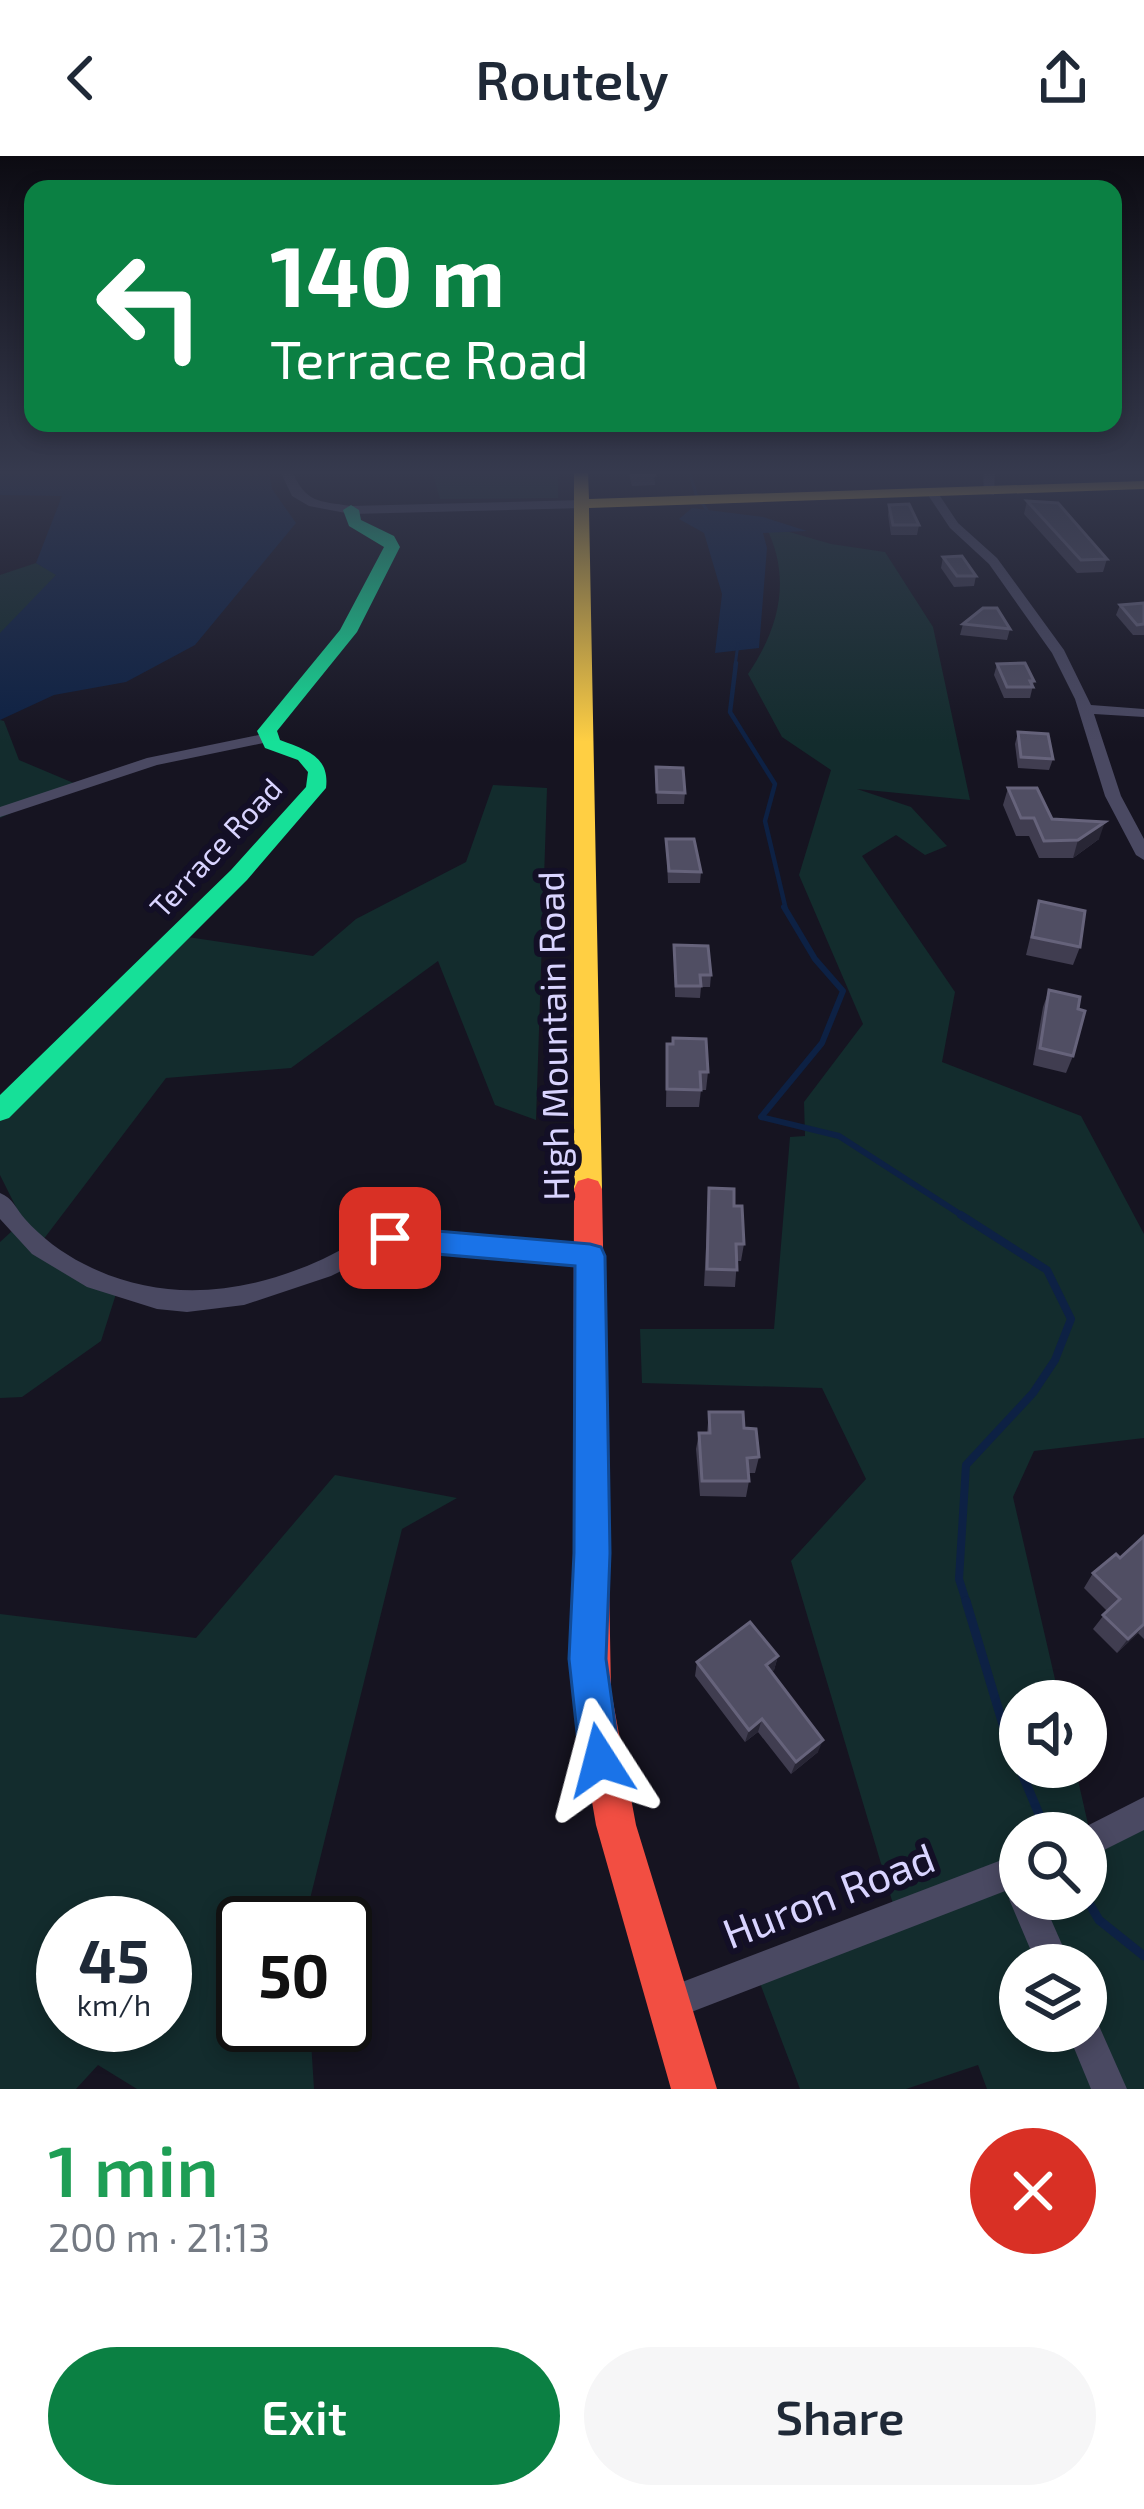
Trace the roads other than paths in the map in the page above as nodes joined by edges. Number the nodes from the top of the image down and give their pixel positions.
1 (385, 561) edge
2 (584, 561) edge
3 (993, 561) edge
4 (1086, 709) junction
5 (1144, 713) edge
6 (268, 738) junction
7 (0, 812) edge
8 (1144, 855) edge
9 (0, 1111) edge
10 (0, 1202) edge
11 (590, 1256) junction
12 (1144, 1813) edge
13 (1107, 1832) edge
14 (999, 1889) edge
15 (668, 2004) junction
16 (1093, 2052) edge
17 (694, 2089) edge
18 (1109, 2089) edge

1 - 6 street, Terrace Road
2 - 11 street, High Mountain Road
3 - 4 street
4 - 5 street
4 - 8 street
6 - 7 street
6 - 9 street, Terrace Road
10 - 11 street
11 - 15 street, High Mountain Road
12 - 13 street
14 - 15 street, Huron Road
15 - 17 street, High Mountain Road
16 - 18 street

